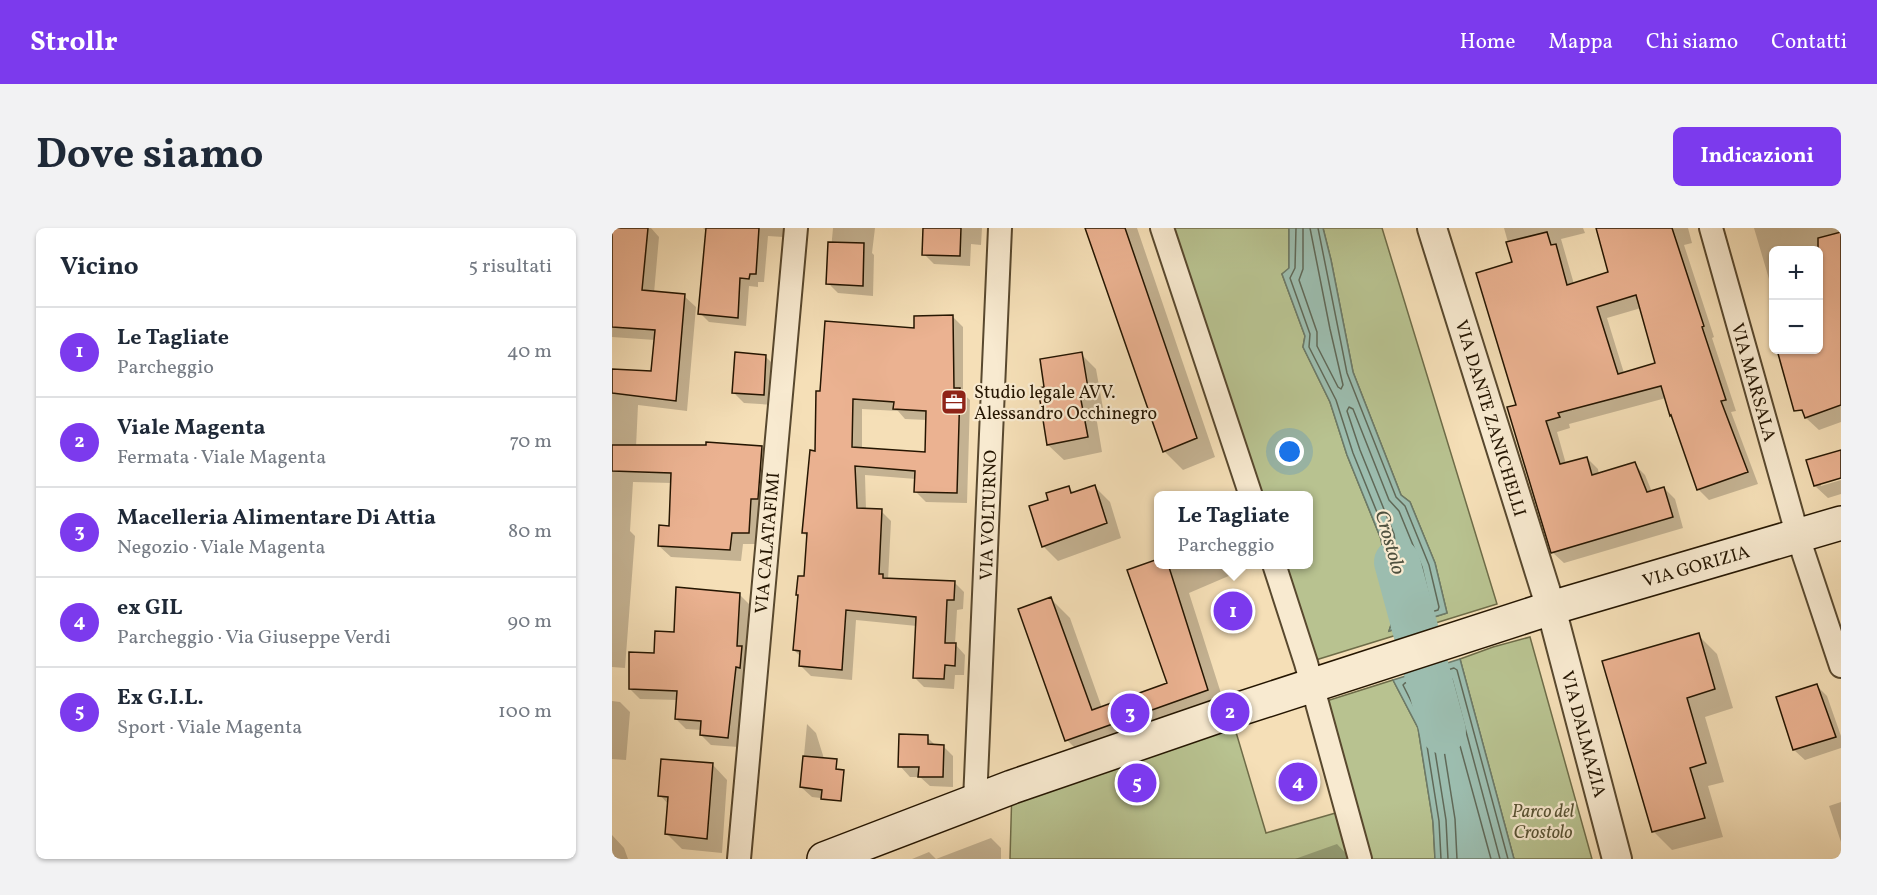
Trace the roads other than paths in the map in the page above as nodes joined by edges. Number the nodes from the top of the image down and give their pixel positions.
1 (796, 228) edge
2 (1000, 228) edge
3 (1162, 228) edge
4 (1432, 228) edge
5 (1711, 228) edge
6 (1250, 491) edge
7 (1841, 524) edge
8 (1798, 537) junction
9 (1276, 569) edge
10 (1551, 608) junction
11 (1841, 666) edge
12 (1312, 685) junction
13 (975, 801) junction
14 (739, 859) edge
15 (824, 859) edge
16 (1360, 859) edge
17 (1617, 859) edge

1 - 14 street, VIA CALATAFIMI
2 - 13 street, VIA VOLTURNO
3 - 6 street
4 - 10 street, VIA DANTE ZANICHELLI
5 - 8 street, VIA MARSALA
7 - 8 main road, VIA GORIZIA
8 - 10 main road, VIA GORIZIA
8 - 11 street, VIA MARSALA
9 - 12 street
10 - 12 main road, VIA GORIZIA
10 - 17 street, VIA DALMAZIA
12 - 13 main road, VIA GORIZIA
12 - 16 street
13 - 15 main road, VIA GORIZIA

